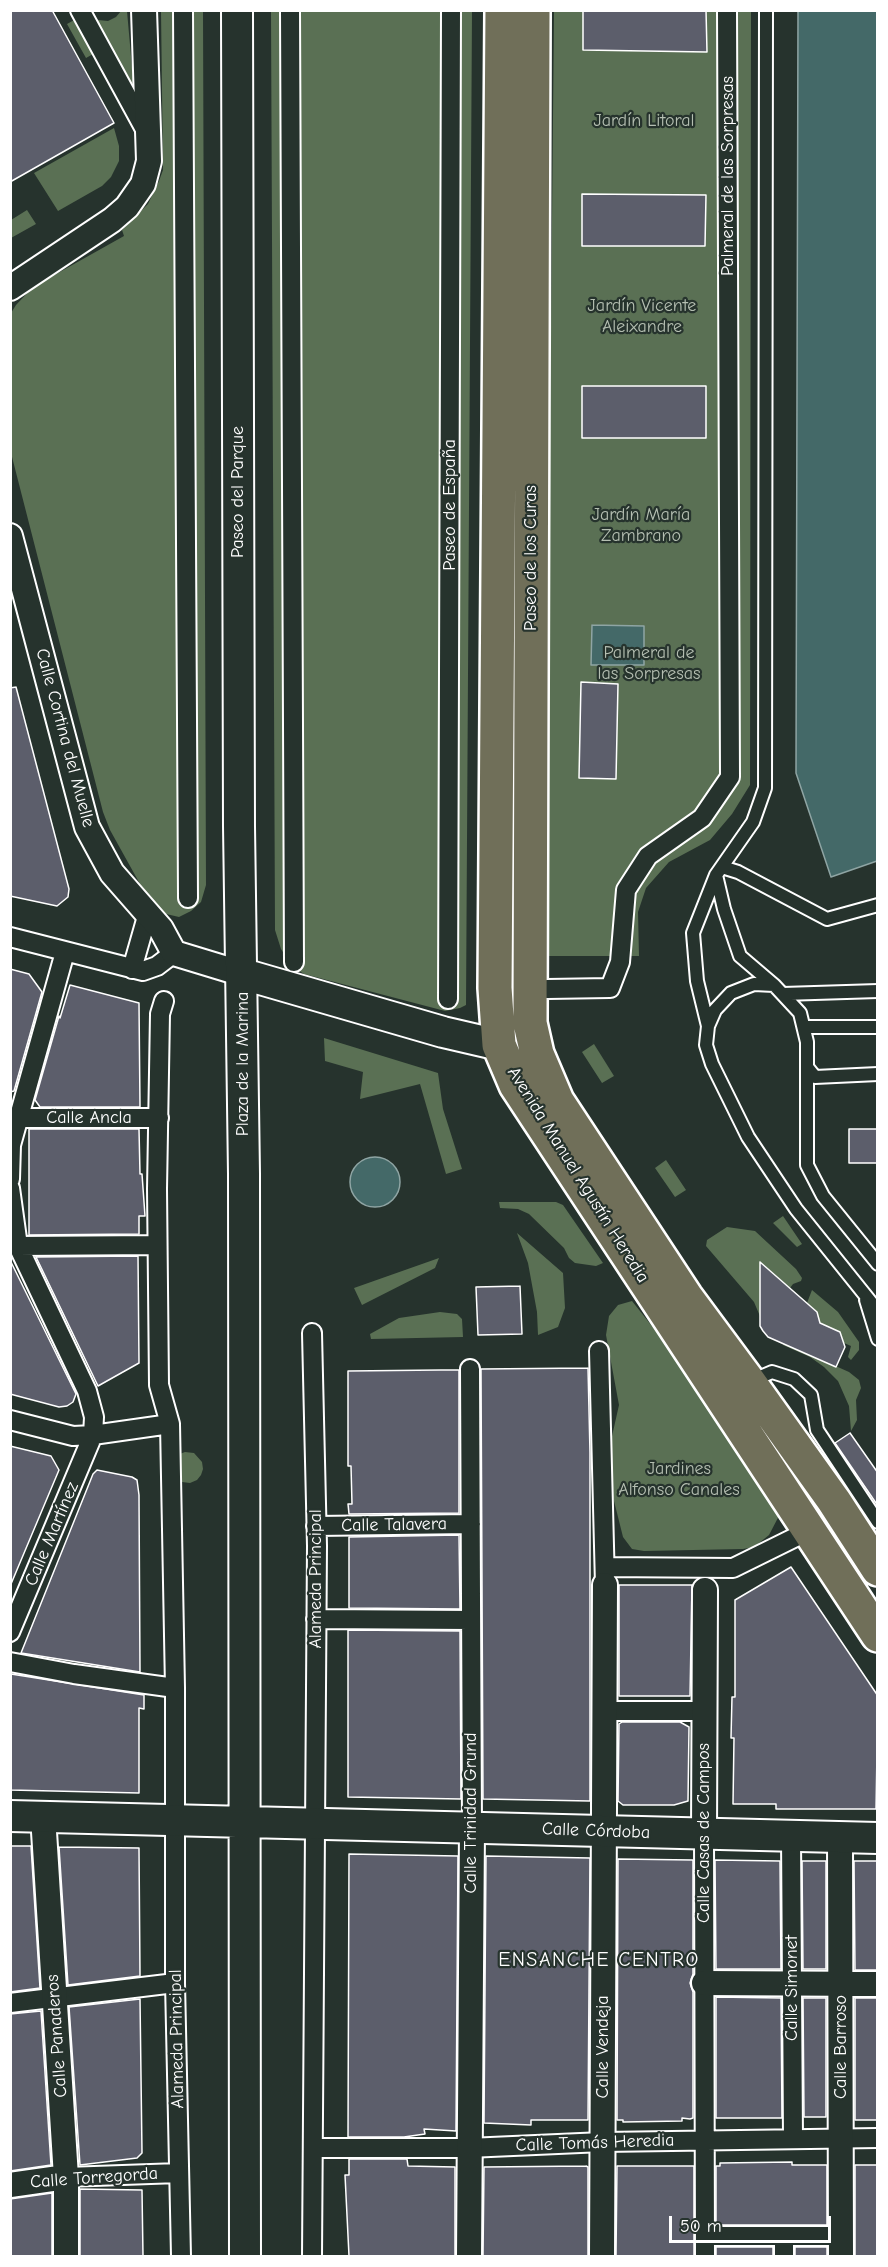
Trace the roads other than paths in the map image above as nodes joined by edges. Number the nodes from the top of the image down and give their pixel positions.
1 (80, 10) edge
2 (144, 10) edge
3 (183, 10) edge
4 (237, 10) edge
5 (291, 10) edge
6 (451, 10) edge
7 (502, 10) edge
8 (533, 10) edge
9 (727, 10) edge
10 (766, 10) edge
11 (148, 135) junction
12 (10, 288) edge
13 (12, 550) edge
14 (719, 871) junction
15 (188, 898) dead end
16 (878, 905) edge
17 (148, 913) junction
18 (10, 937) edge
19 (64, 952) junction
20 (174, 953) junction
21 (294, 962) dead end
22 (132, 969) junction
23 (243, 974) junction
24 (547, 989) dead end
25 (778, 990) junction
26 (878, 991) edge
27 (448, 999) dead end
28 (164, 1001) dead end
29 (708, 1026) junction
30 (804, 1027) junction
31 (878, 1027) edge
32 (499, 1045) junction
33 (807, 1067) junction
34 (878, 1074) edge
35 (557, 1101) junction
36 (20, 1118) junction
37 (159, 1118) junction
38 (10, 1179) edge
39 (10, 1188) edge
40 (12, 1227) edge
41 (157, 1245) junction
42 (18, 1246) junction
43 (878, 1264) edge
44 (866, 1299) junction
45 (878, 1311) edge
46 (312, 1332) dead end
47 (878, 1339) edge
48 (599, 1351) dead end
49 (470, 1370) dead end
50 (737, 1392) junction
51 (10, 1420) edge
52 (170, 1424) junction
53 (93, 1436) junction
54 (878, 1522) edge
55 (471, 1524) junction
56 (316, 1526) junction
57 (808, 1531) junction
58 (878, 1569) edge
59 (605, 1576) junction
60 (704, 1579) junction
61 (316, 1619) junction
62 (471, 1620) junction
63 (13, 1621) edge
64 (878, 1635) edge
65 (10, 1662) edge
66 (175, 1688) junction
67 (604, 1711) junction
68 (705, 1711) junction
69 (10, 1805) edge
70 (10, 1816) edge
71 (49, 1816) junction
72 (174, 1821) junction
73 (246, 1823) junction
74 (315, 1825) junction
75 (472, 1828) junction
76 (603, 1831) junction
77 (704, 1834) junction
78 (791, 1836) junction
79 (840, 1838) junction
80 (878, 1838) edge
81 (175, 1983) junction
82 (705, 1983) junction
83 (792, 1984) junction
84 (841, 1984) junction
85 (878, 1984) edge
86 (53, 1998) junction
87 (10, 2003) edge
88 (842, 2138) junction
89 (878, 2138) edge
90 (793, 2139) junction
91 (705, 2140) junction
92 (603, 2142) junction
93 (313, 2148) junction
94 (468, 2148) junction
95 (179, 2173) junction
96 (66, 2177) junction
97 (10, 2185) edge
98 (705, 2236) junction
99 (784, 2236) junction
100 (841, 2246) edge
101 (66, 2256) edge
102 (181, 2256) edge
103 (245, 2256) edge
104 (312, 2256) edge
105 (469, 2256) edge
106 (602, 2256) edge
107 (705, 2256) edge
108 (784, 2256) edge

1 - 11 street
2 - 11 street
3 - 15 street
4 - 23 street, Paseo del Parque
5 - 21 street
6 - 27 street, Paseo de España
7 - 32 main road, Paseo de los Curas
8 - 35 main road, Paseo de los Curas
9 - 24 street, Palmeral de las Sorpresas
10 - 14 lane
11 - 12 street
13 - 17 street, Calle Cortina del Muelle
14 - 16 lane
14 - 25 lane
14 - 29 lane
17 - 20 street, Calle Cortina del Muelle
17 - 22 street
18 - 19 street
19 - 22 street
19 - 36 street
20 - 22 street
20 - 23 street
23 - 32 street, Plaza de la Marina
23 - 73 street, Plaza de la Marina
25 - 26 lane
25 - 29 lane
25 - 30 lane
28 - 37 street
29 - 44 lane
30 - 31 lane
30 - 33 lane
32 - 35 main road, Avenida Manuel Agustín Heredia
32 - 50 main road, Avenida Manuel Agustín Heredia
33 - 34 lane
33 - 43 lane
35 - 50 main road, Avenida Manuel Agustín Heredia
36 - 37 street, Calle Ancla
36 - 38 street
37 - 41 street
39 - 40 street
40 - 42 street
41 - 42 street
41 - 52 street
42 - 53 street
44 - 45 lane
44 - 47 lane
46 - 56 street, Alameda Principal
48 - 59 street
49 - 55 street, Calle Trinidad Grund
50 - 54 lane
50 - 57 main road, Avenida Manuel Agustín Heredia
50 - 58 main road, Avenida Manuel Agustín Heredia
51 - 53 street
52 - 53 street
52 - 66 street, Alameda Principal
53 - 63 street, Calle Martínez
55 - 56 street, Calle Talavera
55 - 62 street, Calle Trinidad Grund
56 - 61 street, Alameda Principal
57 - 60 street
57 - 64 main road, Avenida Manuel Agustín Heredia
59 - 60 street
59 - 67 street, Calle Vendeja
60 - 68 street, Calle Casas de Campos
61 - 62 street
61 - 74 street, Alameda Principal
62 - 75 street, Calle Trinidad Grund
65 - 66 street
66 - 72 street, Alameda Principal
67 - 68 street
67 - 76 street, Calle Vendeja
68 - 77 street, Calle Casas de Campos
69 - 71 lane
70 - 71 street
71 - 72 street
71 - 86 street, Calle Panaderos
72 - 73 street
72 - 81 street, Alameda Principal
73 - 74 street
73 - 103 street
74 - 75 street, Calle Córdoba
74 - 93 street, Alameda Principal
75 - 76 street, Calle Córdoba
75 - 94 street, Calle Trinidad Grund
76 - 77 street, Calle Córdoba
76 - 92 street, Calle Vendeja
77 - 78 street, Calle Córdoba
77 - 82 street, Calle Casas de Campos
78 - 79 street, Calle Córdoba
78 - 83 street, Calle Simonet
79 - 80 street, Calle Córdoba
79 - 84 street, Calle Barroso
81 - 86 street
81 - 95 street, Alameda Principal
82 - 83 street
82 - 91 street, Calle Casas de Campos
83 - 84 street
83 - 90 street, Calle Simonet
84 - 85 street
84 - 88 street, Calle Barroso
86 - 87 street
86 - 96 street, Calle Panaderos
88 - 89 street, Calle Tomás Heredia
88 - 90 street, Calle Tomás Heredia
88 - 100 street, Calle Barroso
90 - 91 street, Calle Tomás Heredia
91 - 92 street, Calle Tomás Heredia
91 - 98 street, Calle Casas de Campos
92 - 94 street, Calle Tomás Heredia
92 - 106 street, Calle Vendeja
93 - 94 street, Calle Tomás Heredia
93 - 104 street, Alameda Principal
94 - 105 street, Calle Trinidad Grund
95 - 96 street, Calle Torregorda
95 - 102 street, Alameda Principal
96 - 97 street, Calle Torregorda
96 - 101 street, Calle Panaderos
98 - 99 street
98 - 107 street, Calle Casas de Campos
99 - 100 street
99 - 108 street

